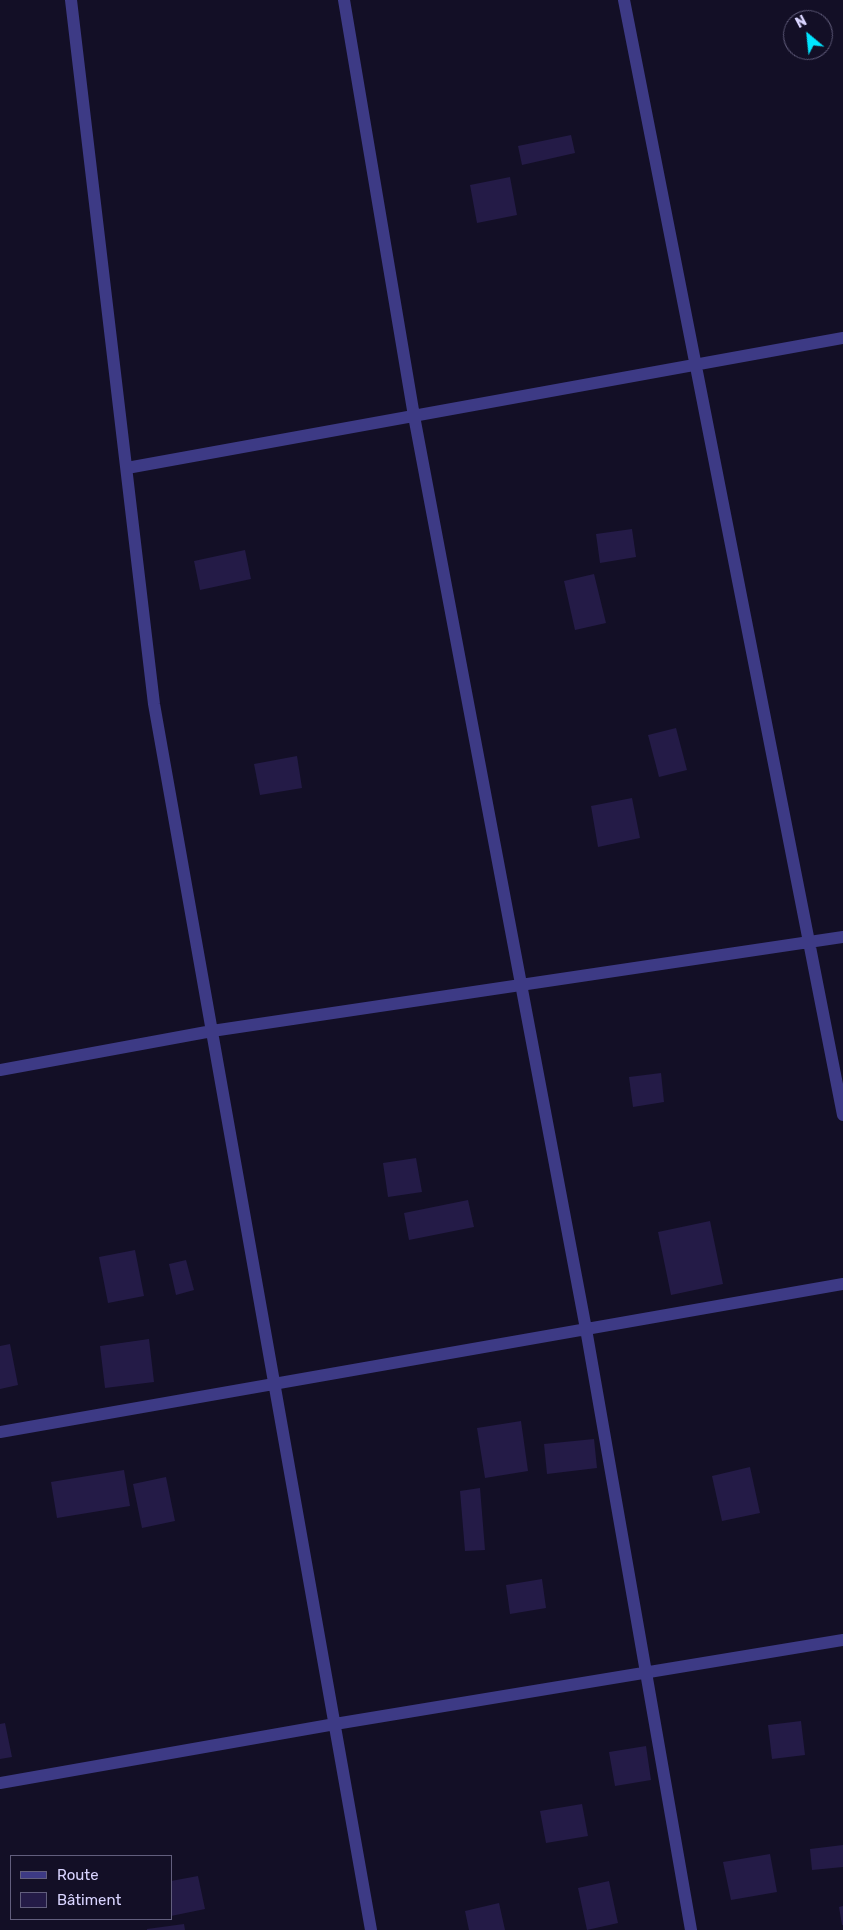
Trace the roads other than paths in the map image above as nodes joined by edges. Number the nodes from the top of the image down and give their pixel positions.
1 (71, 0) edge
2 (344, 0) edge
3 (624, 0) edge
4 (843, 338) edge
5 (695, 364) junction
6 (414, 416) junction
7 (127, 468) junction
8 (843, 937) edge
9 (810, 943) junction
10 (522, 985) junction
11 (212, 1031) junction
12 (0, 1070) edge
13 (843, 1115) edge
14 (843, 1284) edge
15 (586, 1329) junction
16 (274, 1384) junction
17 (0, 1432) edge
18 (843, 1640) edge
19 (647, 1672) junction
20 (335, 1724) junction
21 (0, 1783) edge
22 (371, 1930) edge
23 (690, 1930) edge

1 - 7 street
2 - 6 street
3 - 5 street
4 - 5 street
5 - 6 street
5 - 9 street
6 - 7 street
6 - 10 street
7 - 11 street
8 - 9 street
9 - 10 street
9 - 13 street
10 - 11 street
10 - 15 street
11 - 12 street
11 - 16 street
14 - 15 street
15 - 16 street
15 - 19 street
16 - 17 street
16 - 20 street
18 - 19 street
19 - 20 street
19 - 23 street
20 - 21 street
20 - 22 street

